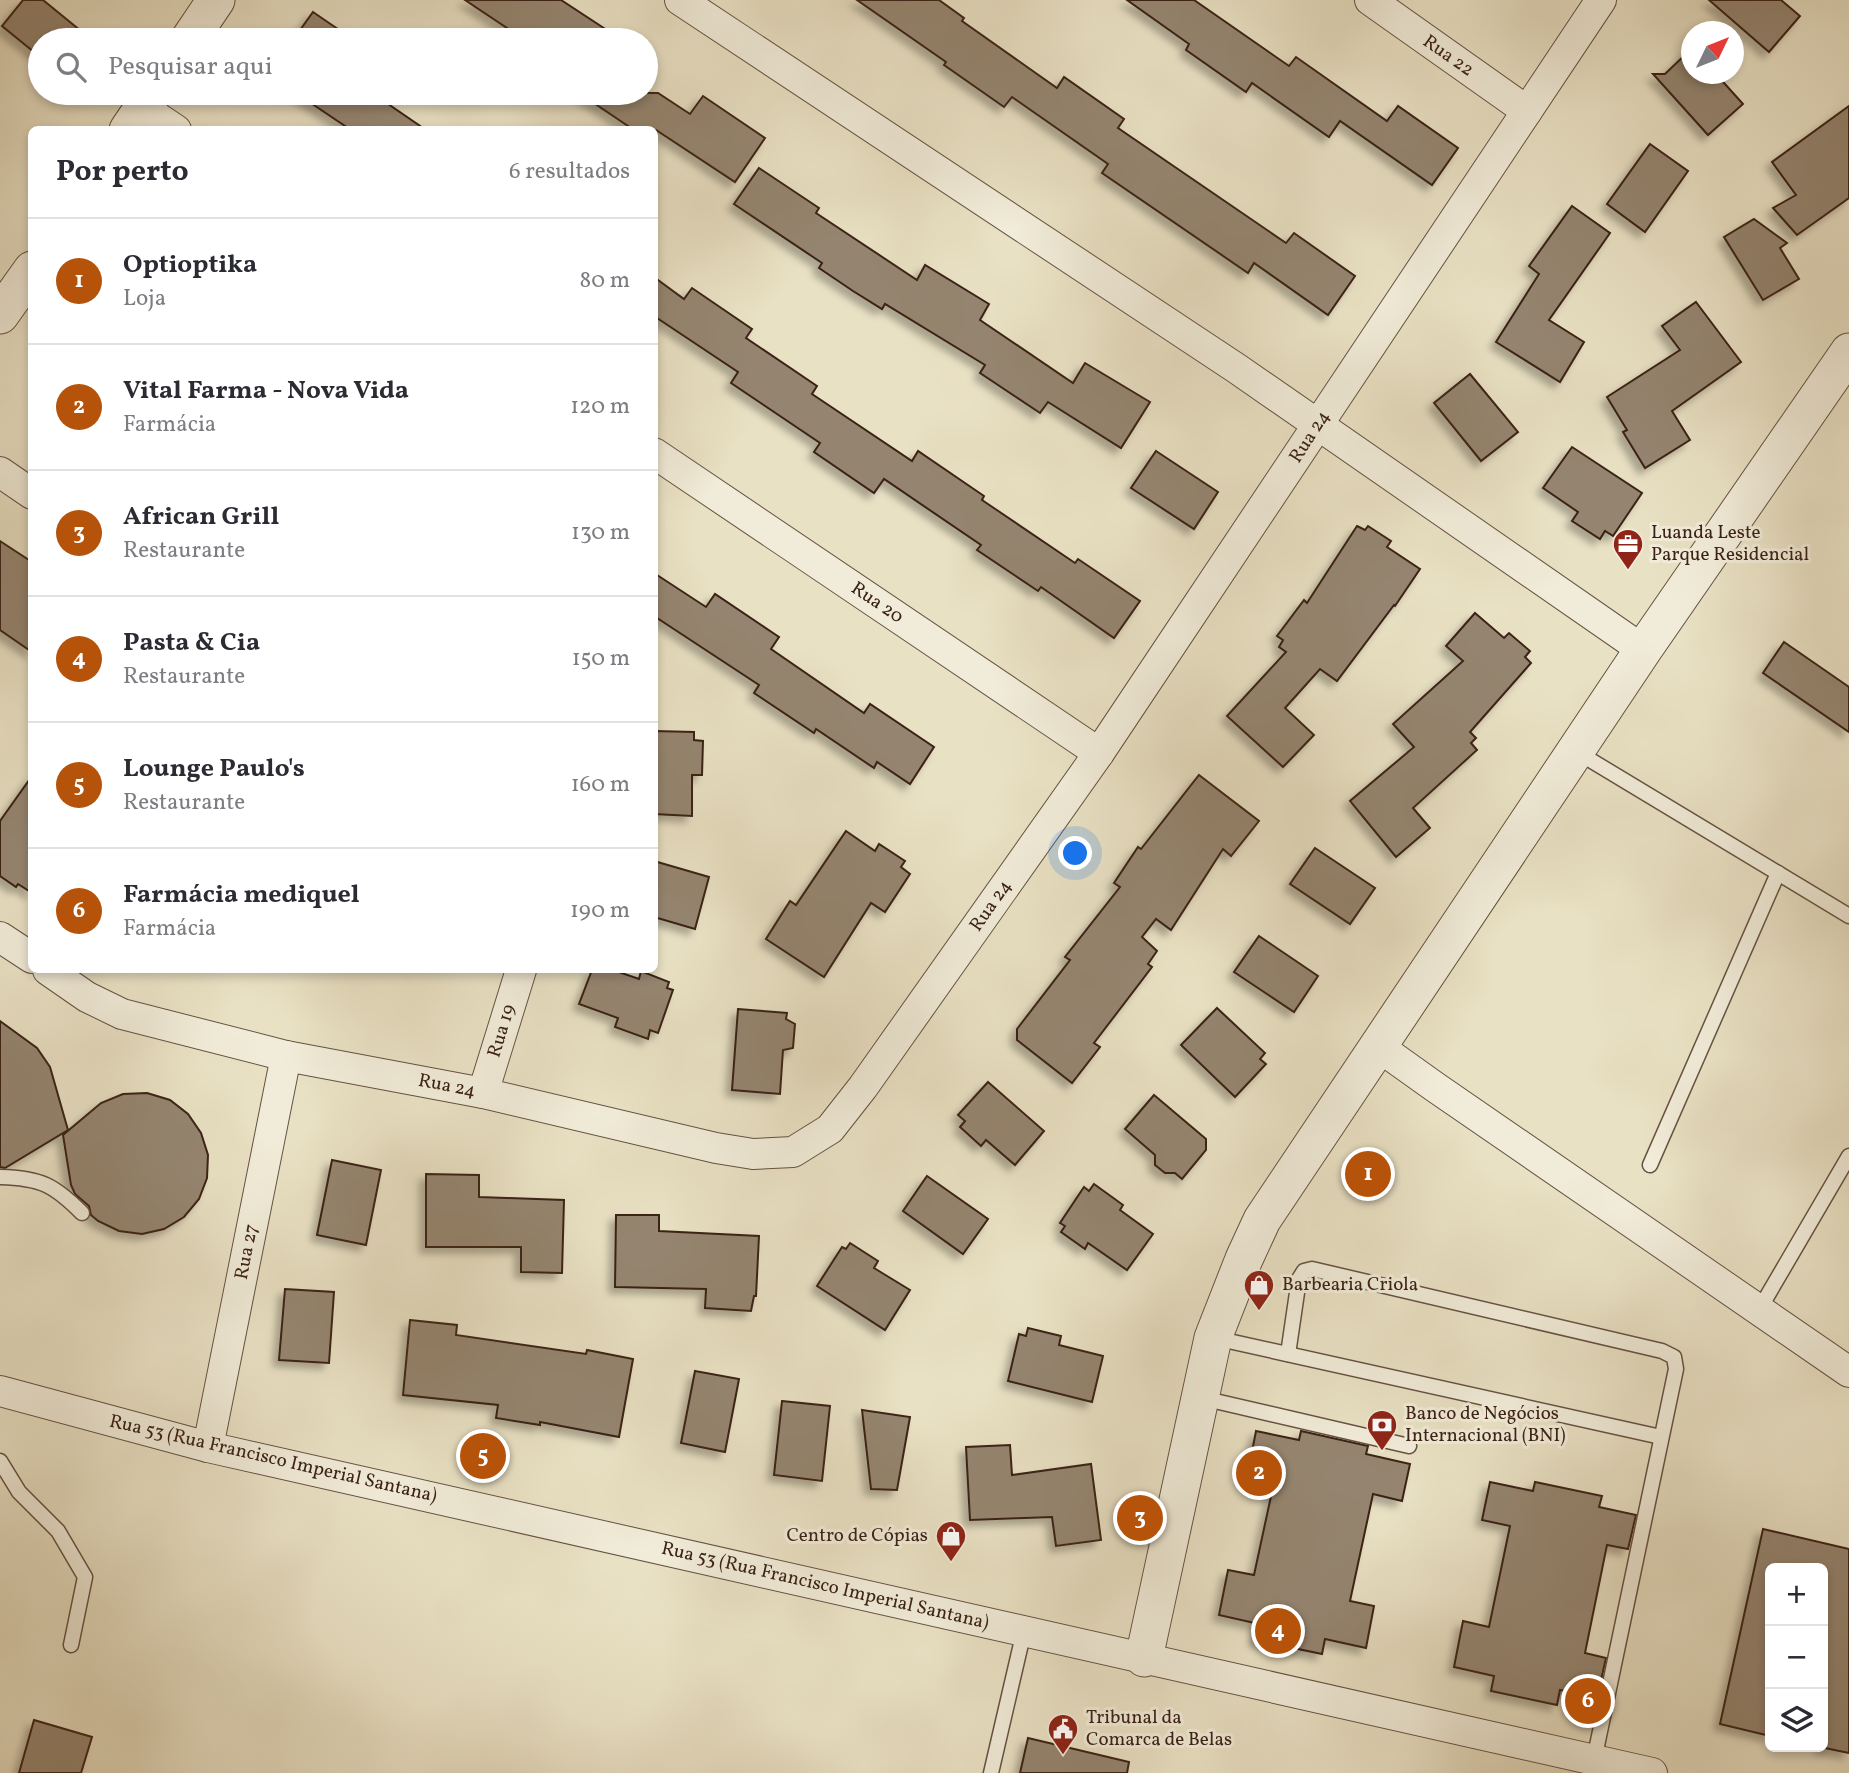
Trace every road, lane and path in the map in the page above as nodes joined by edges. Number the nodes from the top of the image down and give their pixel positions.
1 (216, 0) edge
2 (680, 0) edge
3 (1370, 0) edge
4 (1601, 0) edge
5 (197, 28) edge
6 (142, 110) edge
7 (1527, 111) junction
8 (169, 126) edge
9 (28, 276) edge
10 (0, 315) edge
11 (1849, 352) edge
12 (1317, 425) junction
13 (658, 456) edge
14 (0, 472) edge
15 (28, 491) edge
16 (1643, 650) junction
17 (1576, 752) junction
18 (1099, 753) junction
19 (1778, 873) junction
20 (1849, 916) edge
21 (0, 937) edge
22 (28, 955) edge
23 (52, 973) edge
24 (520, 973) edge
25 (1379, 1047) junction
26 (286, 1056) junction
27 (483, 1093) junction
28 (1849, 1156) edge
29 (1650, 1165) dead end
30 (0, 1177) edge
31 (82, 1213) dead end
32 (1759, 1310) junction
33 (1213, 1338) junction
34 (1288, 1354) junction
35 (1849, 1372) edge
36 (0, 1391) edge
37 (1201, 1398) junction
38 (1661, 1437) junction
39 (208, 1447) junction
40 (1409, 1447) dead end
41 (0, 1461) edge
42 (1024, 1631) junction
43 (71, 1645) dead end
44 (1144, 1658) junction
45 (1594, 1760) junction
46 (991, 1773) edge
47 (1652, 1773) edge

1 - 5 street
2 - 12 street
3 - 7 street, Rua 22
4 - 7 street, Rua 24
6 - 8 street
7 - 12 street, Rua 24
9 - 10 street
11 - 16 street
12 - 16 street
12 - 18 street, Rua 24
13 - 18 street, Rua 20
14 - 15 street
16 - 17 street
17 - 19 lane
17 - 25 street
18 - 27 street, Rua 24
19 - 20 lane
19 - 29 lane
21 - 22 street
23 - 26 street, Rua 24
24 - 27 street, Rua 19
25 - 32 street
25 - 33 street
26 - 27 street, Rua 24
26 - 39 street, Rua 27
28 - 32 lane
30 - 31 lane
32 - 35 street
33 - 34 lane
33 - 37 street
34 - 38 lane
34 - 38 lane
36 - 39 street, Rua 53 (Rua Francisco Imperial Santana)
37 - 40 lane
37 - 44 street
38 - 45 lane
39 - 42 street, Rua 53 (Rua Francisco Imperial Santana)
41 - 43 lane
42 - 44 street, Rua 53 (Rua Francisco Imperial Santana)
42 - 46 lane
44 - 45 street, Rua 53 (Rua Francisco Imperial Santana)
45 - 47 street, Rua 53 (Rua Francisco Imperial Santana)

